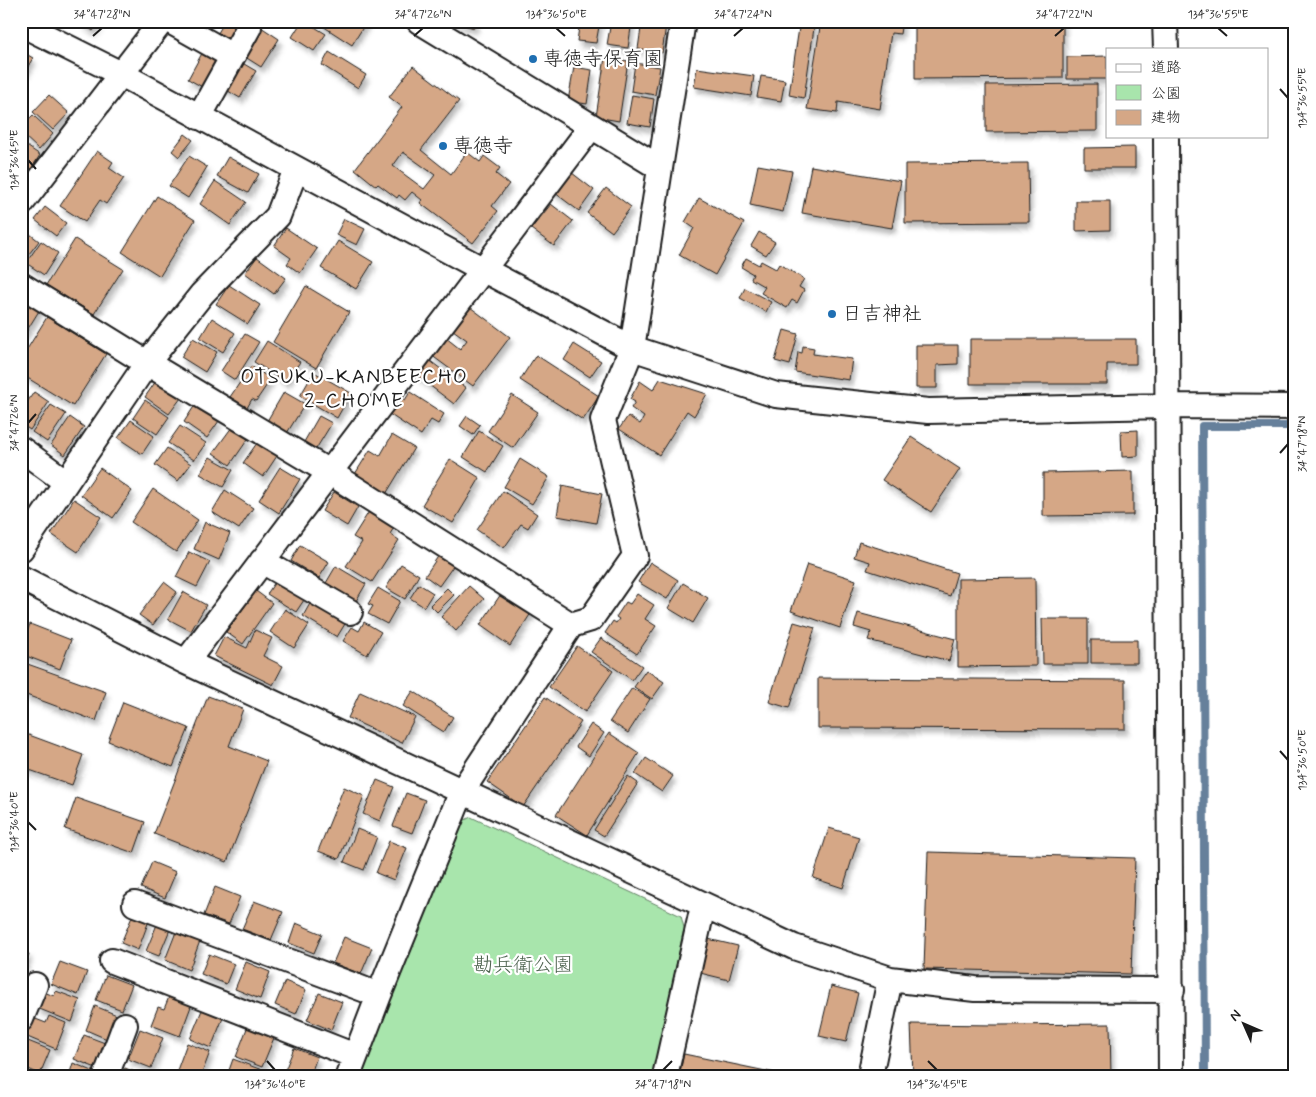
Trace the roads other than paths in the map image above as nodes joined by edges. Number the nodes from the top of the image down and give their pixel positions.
1 (162, 21) edge
2 (170, 21) edge
3 (419, 21) edge
4 (683, 21) edge
5 (1165, 21) edge
6 (21, 24) edge
7 (249, 27) dead end
8 (1166, 48) edge
9 (232, 56) junction
10 (121, 74) junction
11 (199, 116) junction
12 (591, 127) junction
13 (1166, 138) edge
14 (660, 168) junction
15 (296, 169) junction
16 (21, 204) edge
17 (482, 269) junction
18 (21, 285) edge
19 (632, 348) junction
20 (147, 363) junction
21 (1167, 406) junction
22 (1295, 407) edge
23 (21, 449) edge
24 (329, 472) junction
25 (66, 482) junction
26 (21, 549) edge
27 (262, 561) junction
28 (21, 578) edge
29 (350, 612) dead end
30 (571, 624) junction
31 (186, 662) junction
32 (462, 791) junction
33 (135, 904) dead end
34 (703, 906) junction
35 (112, 961) dead end
36 (890, 979) junction
37 (35, 985) dead end
38 (1172, 990) junction
39 (379, 995) junction
40 (21, 1019) edge
41 (125, 1025) dead end
42 (352, 1066) edge
43 (106, 1076) edge
44 (665, 1076) edge
45 (870, 1076) edge
46 (1171, 1076) edge

1 - 10 street
2 - 9 street
3 - 12 street
4 - 14 street
5 - 8 street
6 - 10 street
7 - 9 street
9 - 11 street
10 - 11 street
10 - 16 street
11 - 15 street
12 - 14 street
12 - 17 street
13 - 21 street
14 - 19 street
15 - 17 street
15 - 20 street
17 - 19 street
17 - 24 street
18 - 20 street
19 - 21 street
19 - 30 street
20 - 24 street
20 - 25 street
21 - 22 street
21 - 38 street
23 - 25 street
24 - 27 street
24 - 30 street
25 - 26 street
27 - 29 street
27 - 31 street
28 - 31 street
30 - 32 street
31 - 32 street
32 - 34 street
32 - 39 street
33 - 39 street
34 - 36 street
34 - 44 street
35 - 42 street
36 - 38 street
36 - 45 street
37 - 40 street
38 - 46 street
39 - 42 street
41 - 43 street

